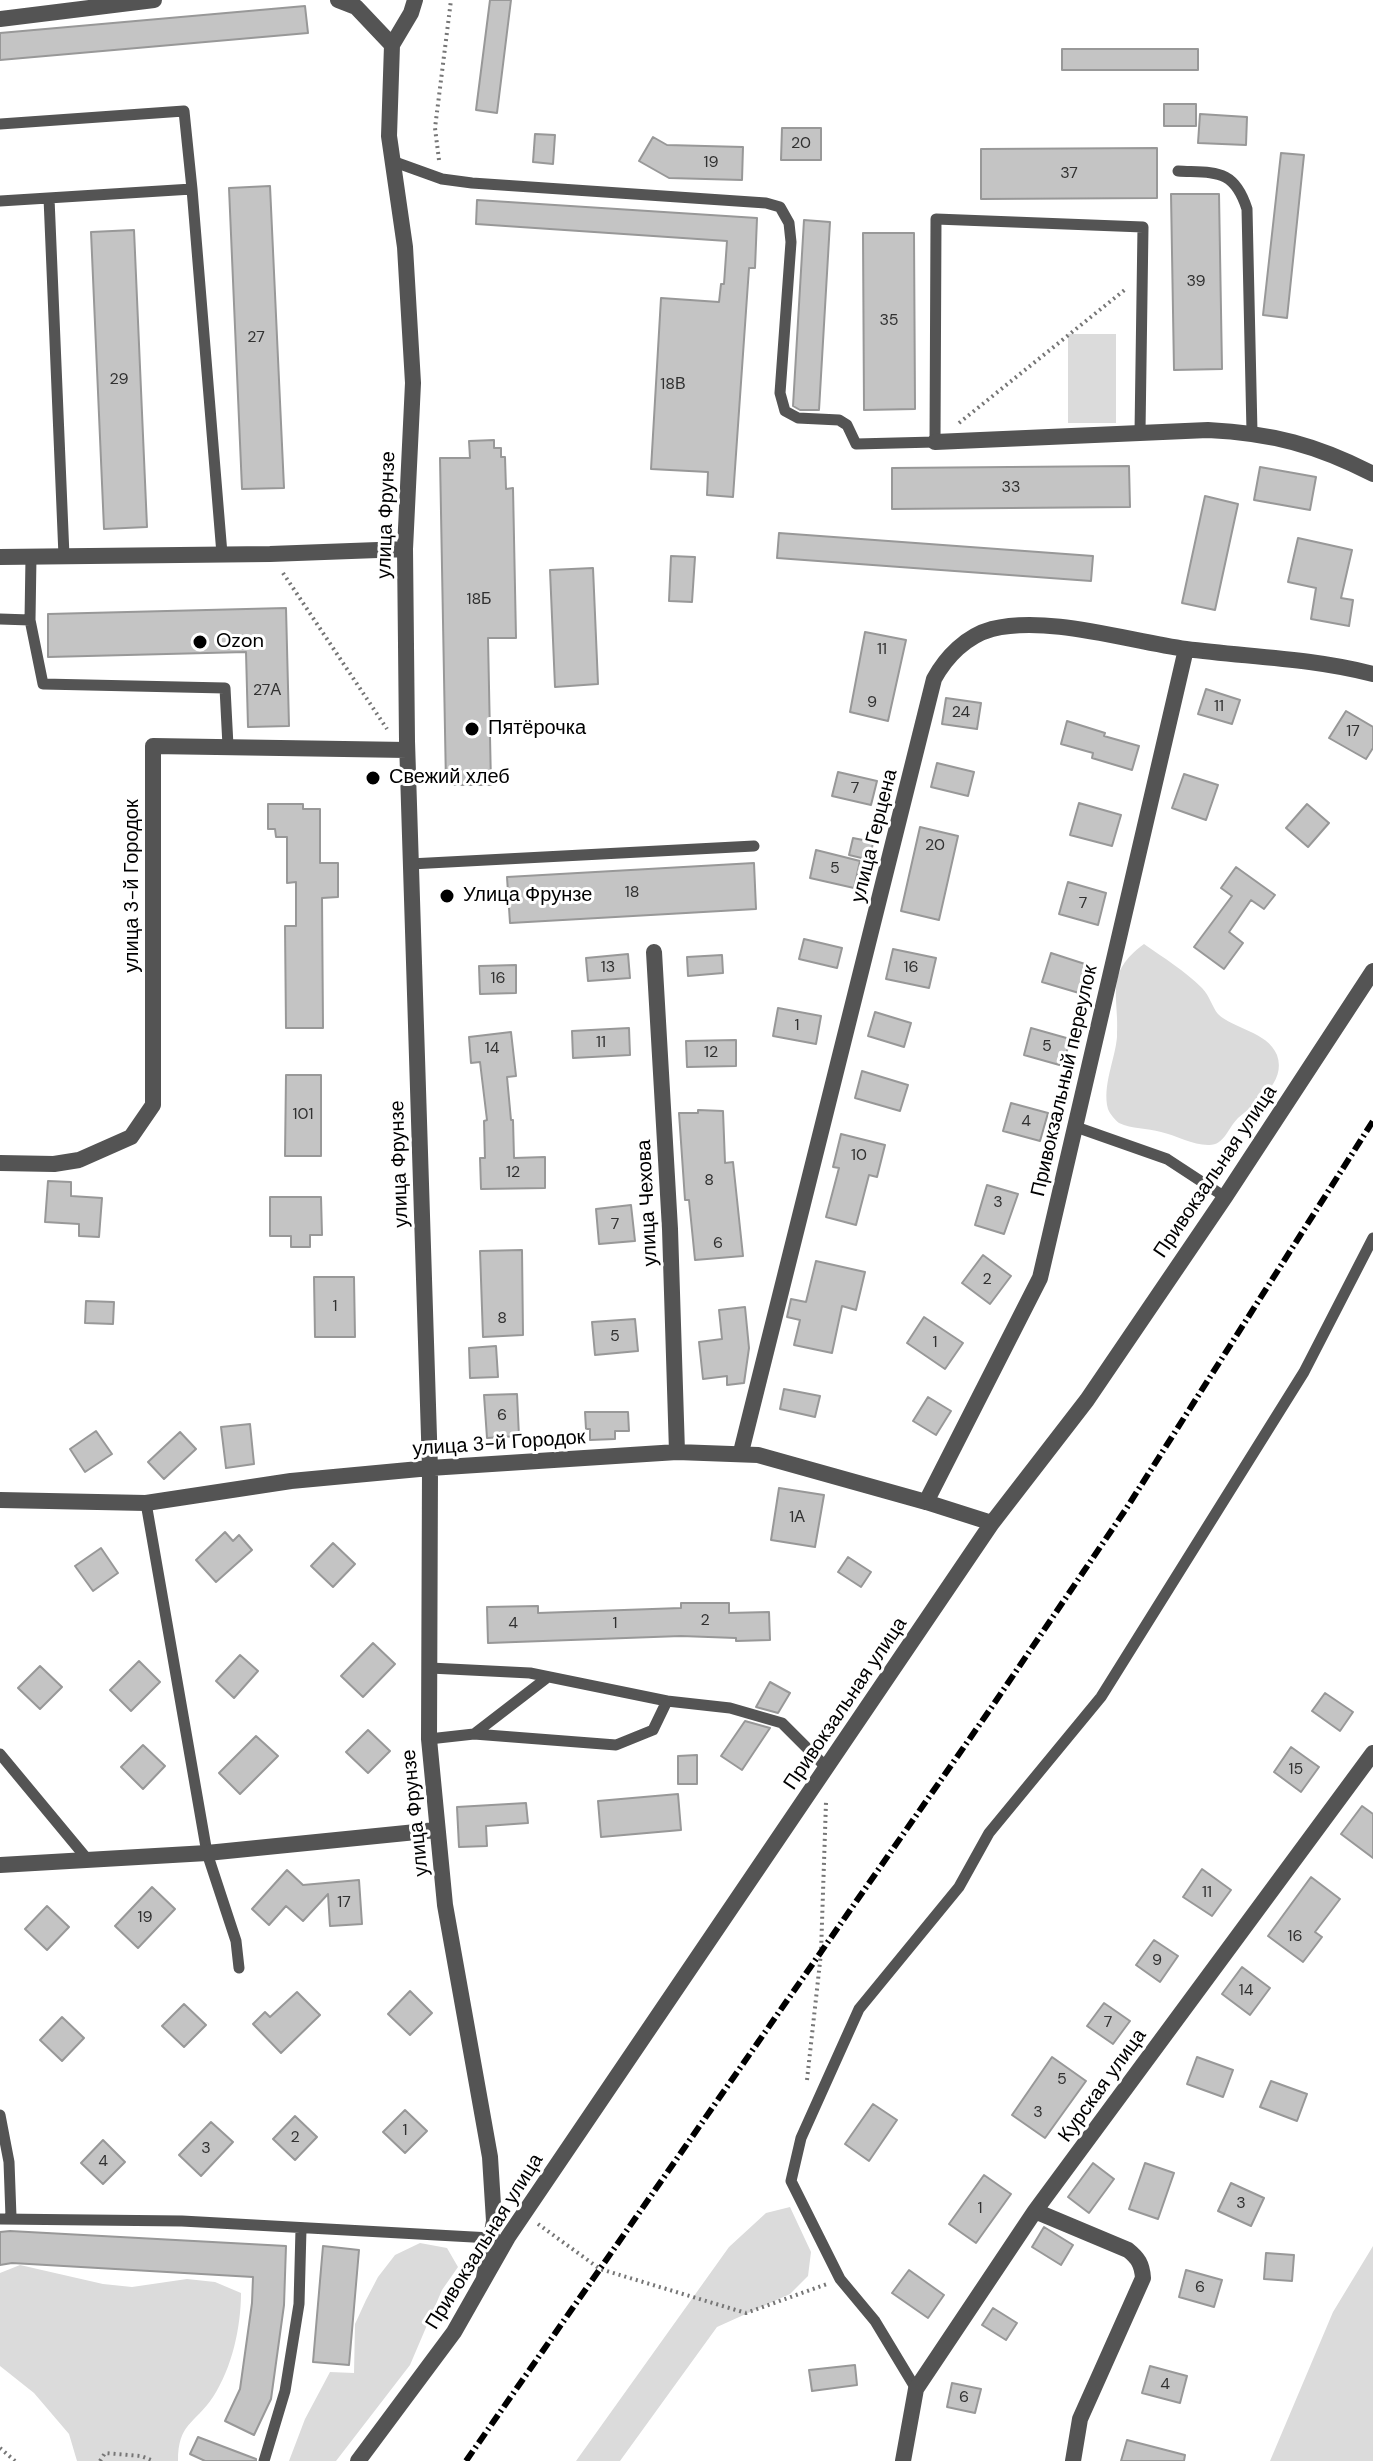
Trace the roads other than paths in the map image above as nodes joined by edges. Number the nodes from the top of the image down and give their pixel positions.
1 (154, 0) edge
2 (338, 0) edge
3 (415, 0) edge
4 (0, 19) edge
5 (392, 45) junction
6 (0, 124) edge
7 (392, 161) junction
8 (1178, 171) dead end
9 (192, 189) junction
10 (49, 198) junction
11 (0, 201) edge
12 (1140, 432) junction
13 (1252, 432) junction
14 (935, 442) junction
15 (1373, 474) edge
16 (405, 549) junction
17 (222, 554) junction
18 (64, 556) junction
19 (0, 557) edge
20 (31, 557) junction
21 (0, 619) edge
22 (30, 620) junction
23 (1186, 649) junction
24 (1373, 674) edge
25 (401, 745) junction
26 (228, 746) junction
27 (754, 846) dead end
28 (410, 864) junction
29 (654, 952) dead end
30 (1373, 971) edge
31 (1076, 1127) junction
32 (0, 1163) edge
33 (1225, 1197) junction
34 (1373, 1238) edge
35 (677, 1452) junction
36 (741, 1452) junction
37 (430, 1468) junction
38 (0, 1500) edge
39 (926, 1502) junction
40 (146, 1503) junction
41 (992, 1523) junction
42 (430, 1668) junction
43 (548, 1677) junction
44 (667, 1701) junction
45 (474, 1734) junction
46 (429, 1739) junction
47 (1373, 1753) edge
48 (0, 1754) edge
49 (827, 1768) junction
50 (436, 1830) junction
51 (207, 1853) junction
52 (88, 1860) junction
53 (0, 1865) edge
54 (239, 1968) dead end
55 (0, 2115) edge
56 (1035, 2211) junction
57 (5, 2218) edge
58 (301, 2229) junction
59 (508, 2237) junction
60 (491, 2238) junction
61 (484, 2278) junction
62 (916, 2389) junction
63 (264, 2461) edge
64 (358, 2461) edge
65 (903, 2461) edge
66 (1073, 2461) edge

1 - 4 street
2 - 5 street
3 - 5 street
5 - 7 street, улица Фрунзе
6 - 9 lane
7 - 14 lane
7 - 16 street, улица Фрунзе
8 - 13 lane
9 - 10 lane
9 - 17 lane
10 - 11 lane
10 - 18 lane
12 - 13 street
12 - 14 street
12 - 14 lane
13 - 15 street
16 - 17 street
16 - 25 street, улица Фрунзе
17 - 18 street
18 - 20 street
19 - 20 street
20 - 22 lane
21 - 22 lane
22 - 26 lane
23 - 24 street, улица Герцена
23 - 31 street, Привокзальный переулок
23 - 36 street, улица Герцена
25 - 26 street, улица 3-й Городок
25 - 28 street, улица Фрунзе
26 - 32 street, улица 3-й Городок
27 - 28 lane
28 - 37 street, улица Фрунзе
29 - 35 street, улица Чехова
30 - 33 street, Привокзальная улица
31 - 33 lane
31 - 39 street, Привокзальный переулок
33 - 41 street, Привокзальная улица
34 - 62 lane
35 - 36 street, улица 3-й Городок
35 - 37 street, улица 3-й Городок
36 - 39 street, улица 3-й Городок
37 - 40 street, улица 3-й Городок
37 - 42 street, улица Фрунзе
38 - 40 street, улица 3-й Городок
39 - 41 street, улица 3-й Городок
40 - 51 lane
41 - 49 street, Привокзальная улица
42 - 43 lane
42 - 46 street, улица Фрунзе
43 - 44 lane
43 - 45 lane
44 - 45 lane
44 - 49 lane
45 - 46 lane
46 - 50 street, улица Фрунзе
47 - 56 street, Курская улица
48 - 52 lane
49 - 59 street, Привокзальная улица
50 - 51 street
50 - 60 street, улица Фрунзе
51 - 52 street
51 - 54 lane
52 - 53 street
55 - 57 lane
56 - 62 street, Курская улица
56 - 66 street
57 - 58 lane
58 - 60 lane
58 - 63 lane
59 - 60 street
59 - 61 street, Привокзальная улица
60 - 61 street, улица Фрунзе
61 - 64 street, Привокзальная улица
62 - 65 street, Курская улица

